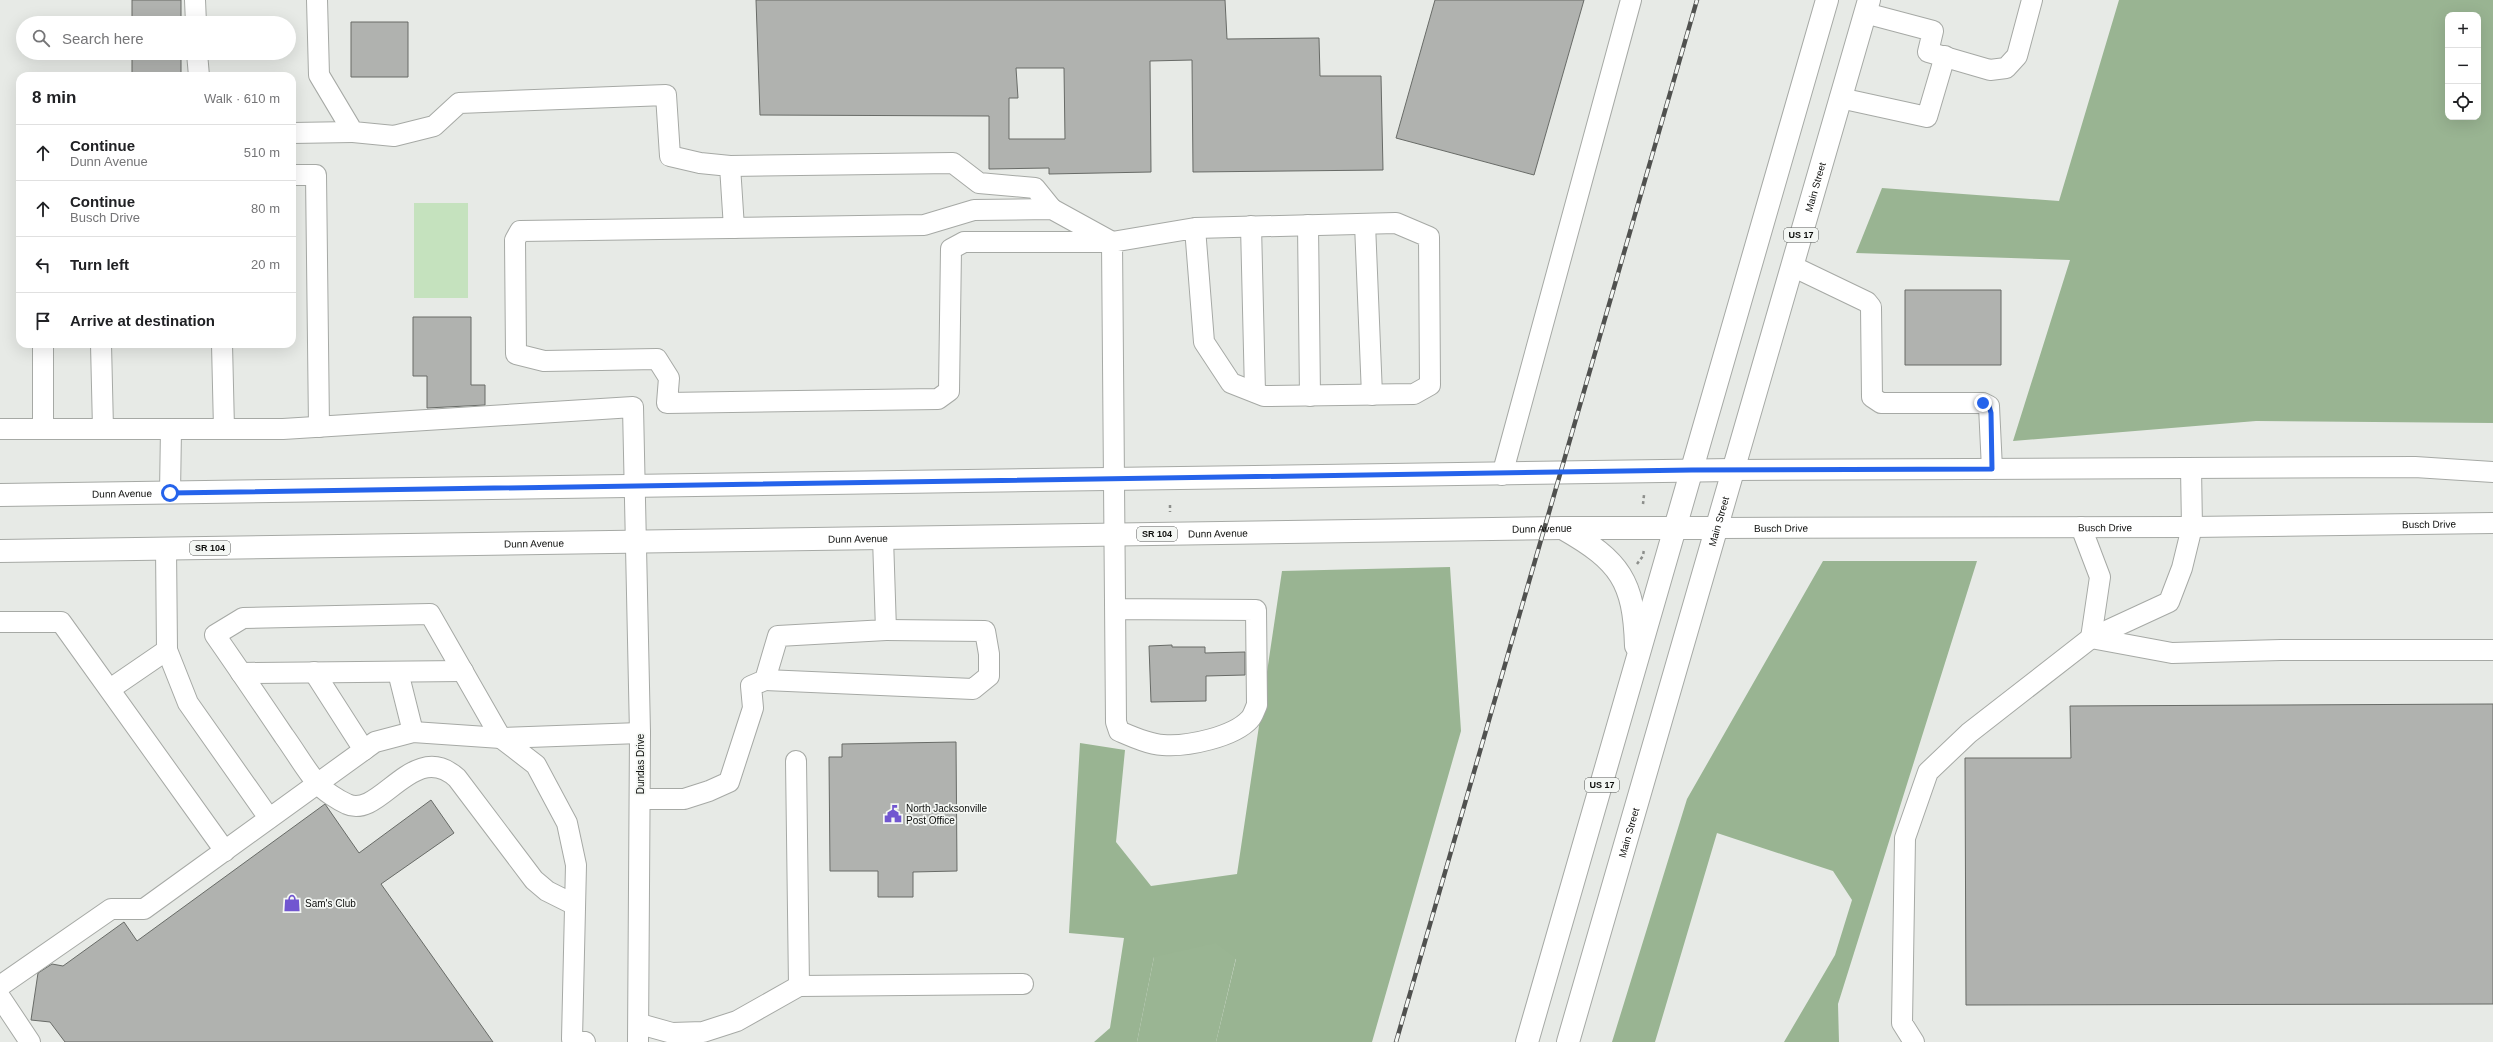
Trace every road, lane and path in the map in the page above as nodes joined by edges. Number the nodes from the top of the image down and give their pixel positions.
1 (195, 0) edge
2 (317, 0) edge
3 (1631, 0) edge
4 (1828, 0) edge
5 (2032, 0) edge
6 (1867, 7) edge
7 (196, 16) edge
8 (1945, 56) junction
9 (198, 60) edge
10 (199, 72) edge
11 (1840, 98) junction
12 (353, 132) junction
13 (296, 133) edge
14 (730, 166) junction
15 (296, 175) edge
16 (1052, 209) junction
17 (958, 215) junction
18 (1364, 224) junction
19 (1308, 225) junction
20 (1251, 226) junction
21 (734, 228) junction
22 (1196, 228) junction
23 (964, 242) junction
24 (1112, 242) junction
25 (1792, 266) junction
26 (43, 348) edge
27 (101, 348) edge
28 (222, 348) edge
29 (1255, 392) junction
30 (1372, 395) junction
31 (1310, 396) junction
32 (319, 427) junction
33 (0, 429) edge
34 (43, 429) junction
35 (103, 429) junction
36 (171, 429) junction
37 (224, 429) junction
38 (2191, 468) junction
39 (1992, 469) junction
40 (1692, 470) junction
41 (1732, 470) junction
42 (2493, 472) edge
43 (1502, 475) junction
44 (1114, 480) junction
45 (636, 487) junction
46 (170, 493) junction
47 (1644, 495) dead end
48 (0, 496) edge
49 (1643, 504) dead end
50 (2493, 523) edge
51 (2081, 527) junction
52 (2192, 527) junction
53 (1563, 528) junction
54 (1676, 528) junction
55 (1716, 528) junction
56 (1113, 534) junction
57 (883, 538) junction
58 (637, 541) junction
59 (1645, 543) dead end
60 (166, 548) junction
61 (0, 551) edge
62 (1633, 569) dead end
63 (1115, 609) junction
64 (0, 622) edge
65 (886, 630) junction
66 (2091, 638) junction
67 (167, 650) junction
68 (2493, 650) edge
69 (1636, 666) junction
70 (463, 671) junction
71 (314, 672) junction
72 (398, 672) junction
73 (241, 673) junction
74 (765, 680) junction
75 (110, 689) junction
76 (413, 732) junction
77 (640, 733) junction
78 (501, 738) junction
79 (364, 750) junction
80 (796, 761) dead end
81 (318, 784) junction
82 (640, 799) junction
83 (269, 818) junction
84 (224, 851) junction
85 (575, 905) junction
86 (1023, 984) dead end
87 (0, 986) edge
88 (799, 986) junction
89 (0, 997) edge
90 (1902, 1032) edge
91 (639, 1033) edge
92 (30, 1042) edge
93 (585, 1042) edge
94 (1527, 1042) edge
95 (1568, 1042) edge
96 (1914, 1042) edge

1 - 7 street
2 - 12 street
3 - 43 street
4 - 40 main road, US 17
5 - 8 street
6 - 8 street
6 - 11 main road, Main Street / US 17
8 - 11 street
9 - 10 street
11 - 25 main road, Main Street / US 17
12 - 13 street
12 - 14 street
14 - 16 street
14 - 21 street
15 - 32 street
16 - 17 street
16 - 24 street
17 - 21 street
17 - 23 street
18 - 19 street
18 - 30 street
18 - 30 street
19 - 20 street
19 - 31 street
20 - 22 street
20 - 29 street
21 - 23 street
22 - 24 street
22 - 29 street
23 - 24 street
24 - 44 street
25 - 39 street
25 - 41 main road, Main Street / US 17
26 - 34 street
27 - 35 street
28 - 37 street
29 - 31 street
30 - 31 street
32 - 37 street
32 - 45 street, Dundas Drive
33 - 34 street
34 - 35 street
35 - 36 street
36 - 37 street
36 - 46 street
38 - 39 street
38 - 42 street
38 - 52 street
39 - 41 street
40 - 41 main road, Dunn Avenue
40 - 43 main road, Dunn Avenue
40 - 54 main road, US 17
41 - 55 main road, Main Street / US 17
43 - 44 main road, Dunn Avenue
44 - 45 main road, Dunn Avenue
44 - 56 street
45 - 46 main road, Dunn Avenue
45 - 58 street, Dundas Drive
46 - 48 main road, Dunn Avenue
47 - 49 path
50 - 52 street, Busch Drive
51 - 52 street, Busch Drive
51 - 55 street, Busch Drive
51 - 66 street
52 - 66 street
53 - 54 main road, Dunn Avenue / SR 104
53 - 56 main road, Dunn Avenue / SR 104
53 - 69 main road
54 - 55 main road, Dunn Avenue / SR 104
54 - 69 main road, US 17
55 - 95 main road, Main Street / US 17
56 - 57 main road, Dunn Avenue / SR 104
56 - 63 street
57 - 58 main road, Dunn Avenue / SR 104
57 - 65 street
58 - 60 main road, Dunn Avenue / SR 104
58 - 77 street, Dundas Drive
59 - 62 path
60 - 61 main road, Dunn Avenue / SR 104
60 - 67 street
63 - 63 street
64 - 75 street
65 - 74 street
65 - 74 street
66 - 68 street
66 - 90 street
67 - 75 street
67 - 83 street
69 - 94 main road, US 17
70 - 72 street
70 - 73 street
70 - 78 street
71 - 72 street
71 - 73 street
71 - 79 street
72 - 76 street
73 - 81 street
74 - 82 street
75 - 84 street
76 - 78 street
76 - 79 street
77 - 78 street
77 - 82 street, Dundas Drive
78 - 85 street
79 - 81 street
80 - 88 street
81 - 83 street
81 - 85 street
82 - 91 street, Dundas Drive
83 - 84 street
84 - 87 street
85 - 93 street
86 - 88 street
88 - 91 street
89 - 92 street
90 - 96 street

